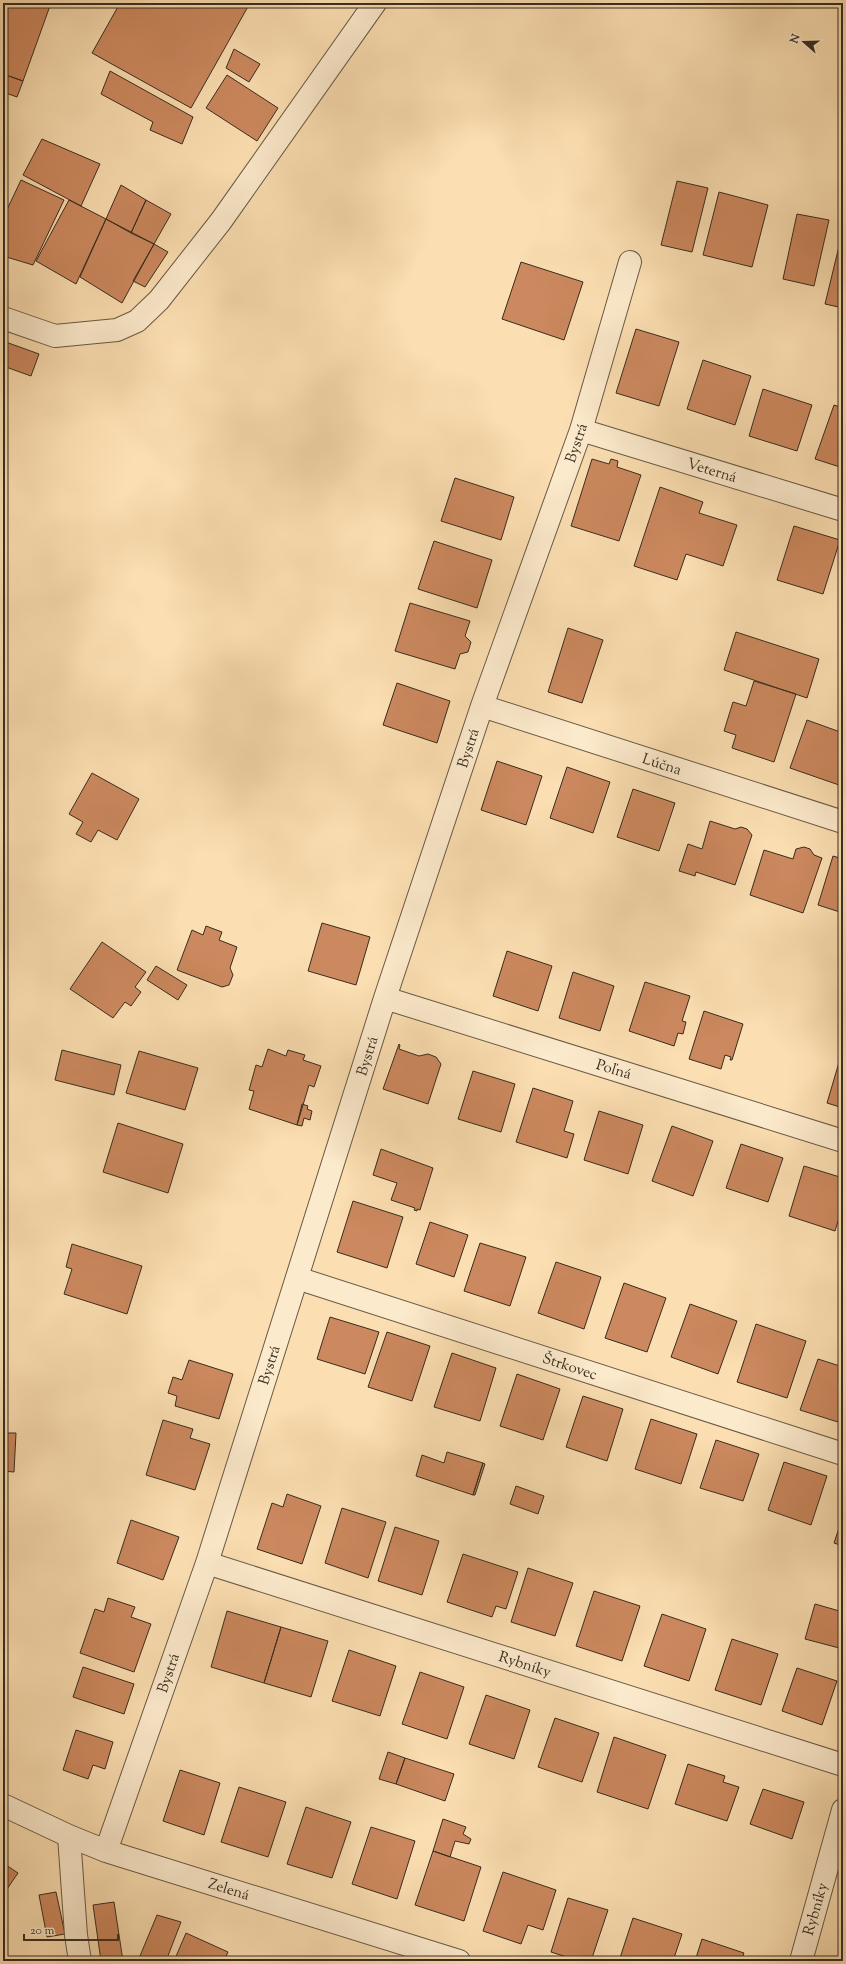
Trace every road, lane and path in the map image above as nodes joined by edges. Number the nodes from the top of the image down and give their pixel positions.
1 (375, 3) edge
2 (630, 262) dead end
3 (3, 318) edge
4 (581, 430) junction
5 (843, 510) edge
6 (482, 706) junction
7 (843, 822) edge
8 (385, 998) junction
9 (843, 1141) edge
10 (297, 1278) junction
11 (843, 1454) edge
12 (207, 1563) junction
13 (843, 1765) edge
14 (3, 1805) edge
15 (843, 1810) edge
16 (69, 1836) junction
17 (106, 1851) junction
18 (80, 1961) edge
19 (459, 1961) edge
20 (801, 1961) edge

1 - 3 street
2 - 4 street, Bystrá
4 - 5 street, Veterná
4 - 6 street, Bystrá
6 - 7 street, Lúčna
6 - 8 street, Bystrá
8 - 9 street, Poľná
8 - 10 street, Bystrá
10 - 11 street, Štrkovec
10 - 12 street, Bystrá
12 - 13 street, Rybníky
12 - 17 street, Bystrá
14 - 16 street, Zelená
15 - 20 street, Rybníky
16 - 17 street, Zelená
16 - 18 street
17 - 19 street, Zelená

